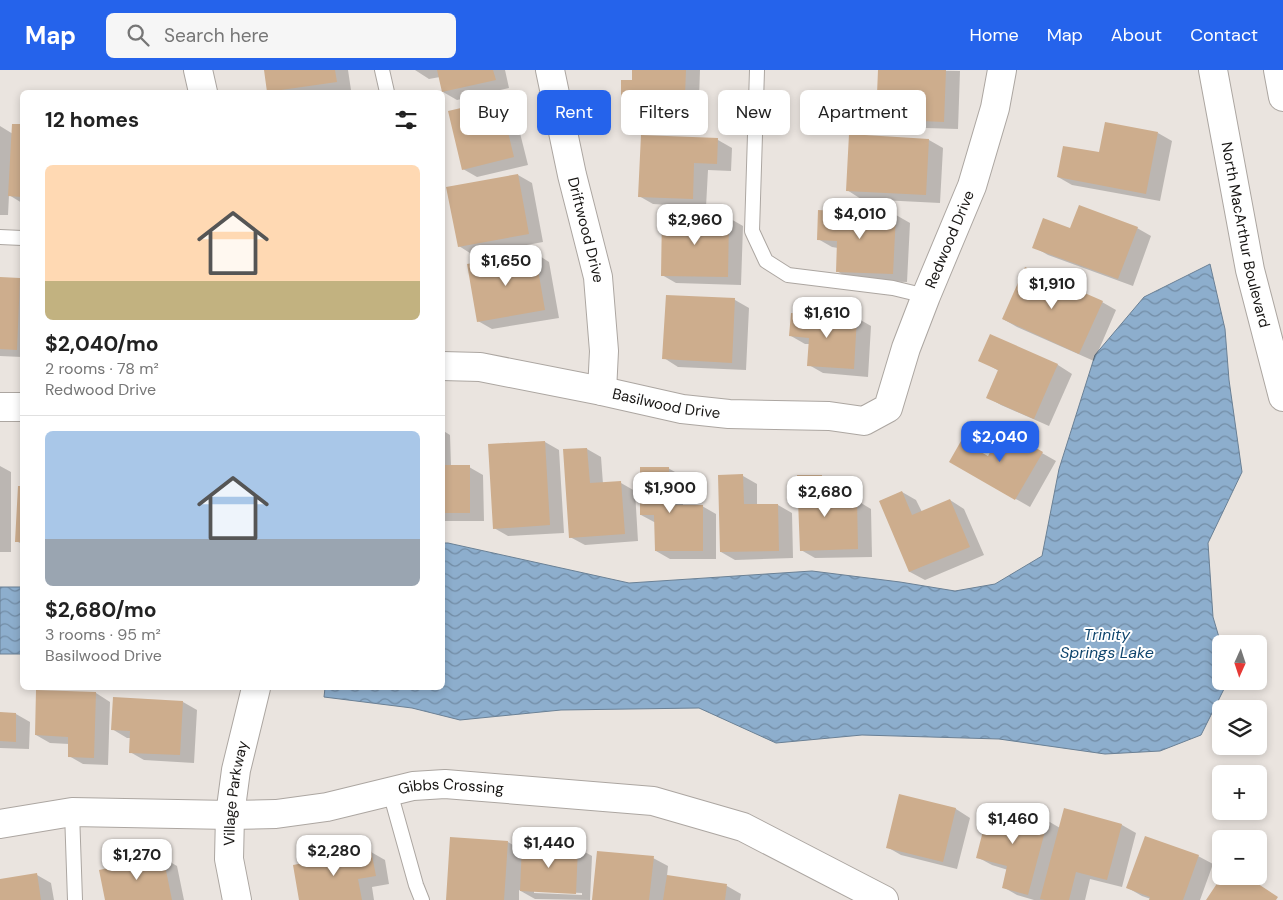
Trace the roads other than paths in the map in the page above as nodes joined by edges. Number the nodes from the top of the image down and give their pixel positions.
1 (198, 70) edge
2 (382, 70) edge
3 (550, 70) edge
4 (757, 70) edge
5 (1002, 70) edge
6 (1213, 70) edge
7 (1278, 70) edge
8 (203, 90) edge
9 (386, 90) edge
10 (1283, 97) edge
11 (0, 237) edge
12 (20, 238) edge
13 (926, 296) junction
14 (445, 363) edge
15 (602, 390) junction
16 (1283, 397) edge
17 (0, 407) edge
18 (20, 407) edge
19 (888, 408) joint
20 (256, 690) edge
21 (390, 792) junction
22 (72, 812) junction
23 (230, 815) junction
24 (0, 824) edge
25 (75, 900) edge
26 (236, 900) edge
27 (422, 900) edge
28 (884, 900) edge

1 - 8 street
2 - 9 lane
3 - 15 street, Driftwood Drive
4 - 13 lane
5 - 13 street, Redwood Drive
6 - 16 street, North MacArthur Boulevard
7 - 10 street
11 - 12 lane
13 - 19 street, Redwood Drive
14 - 15 street, Basilwood Drive
15 - 19 street, Basilwood Drive
17 - 18 street
20 - 23 street, Village Parkway
21 - 23 street, Gibbs Crossing
21 - 27 lane
21 - 28 street, Gibbs Crossing
22 - 23 street, Gibbs Crossing
22 - 24 street, Gibbs Crossing
22 - 25 lane
23 - 26 street, Village Parkway

